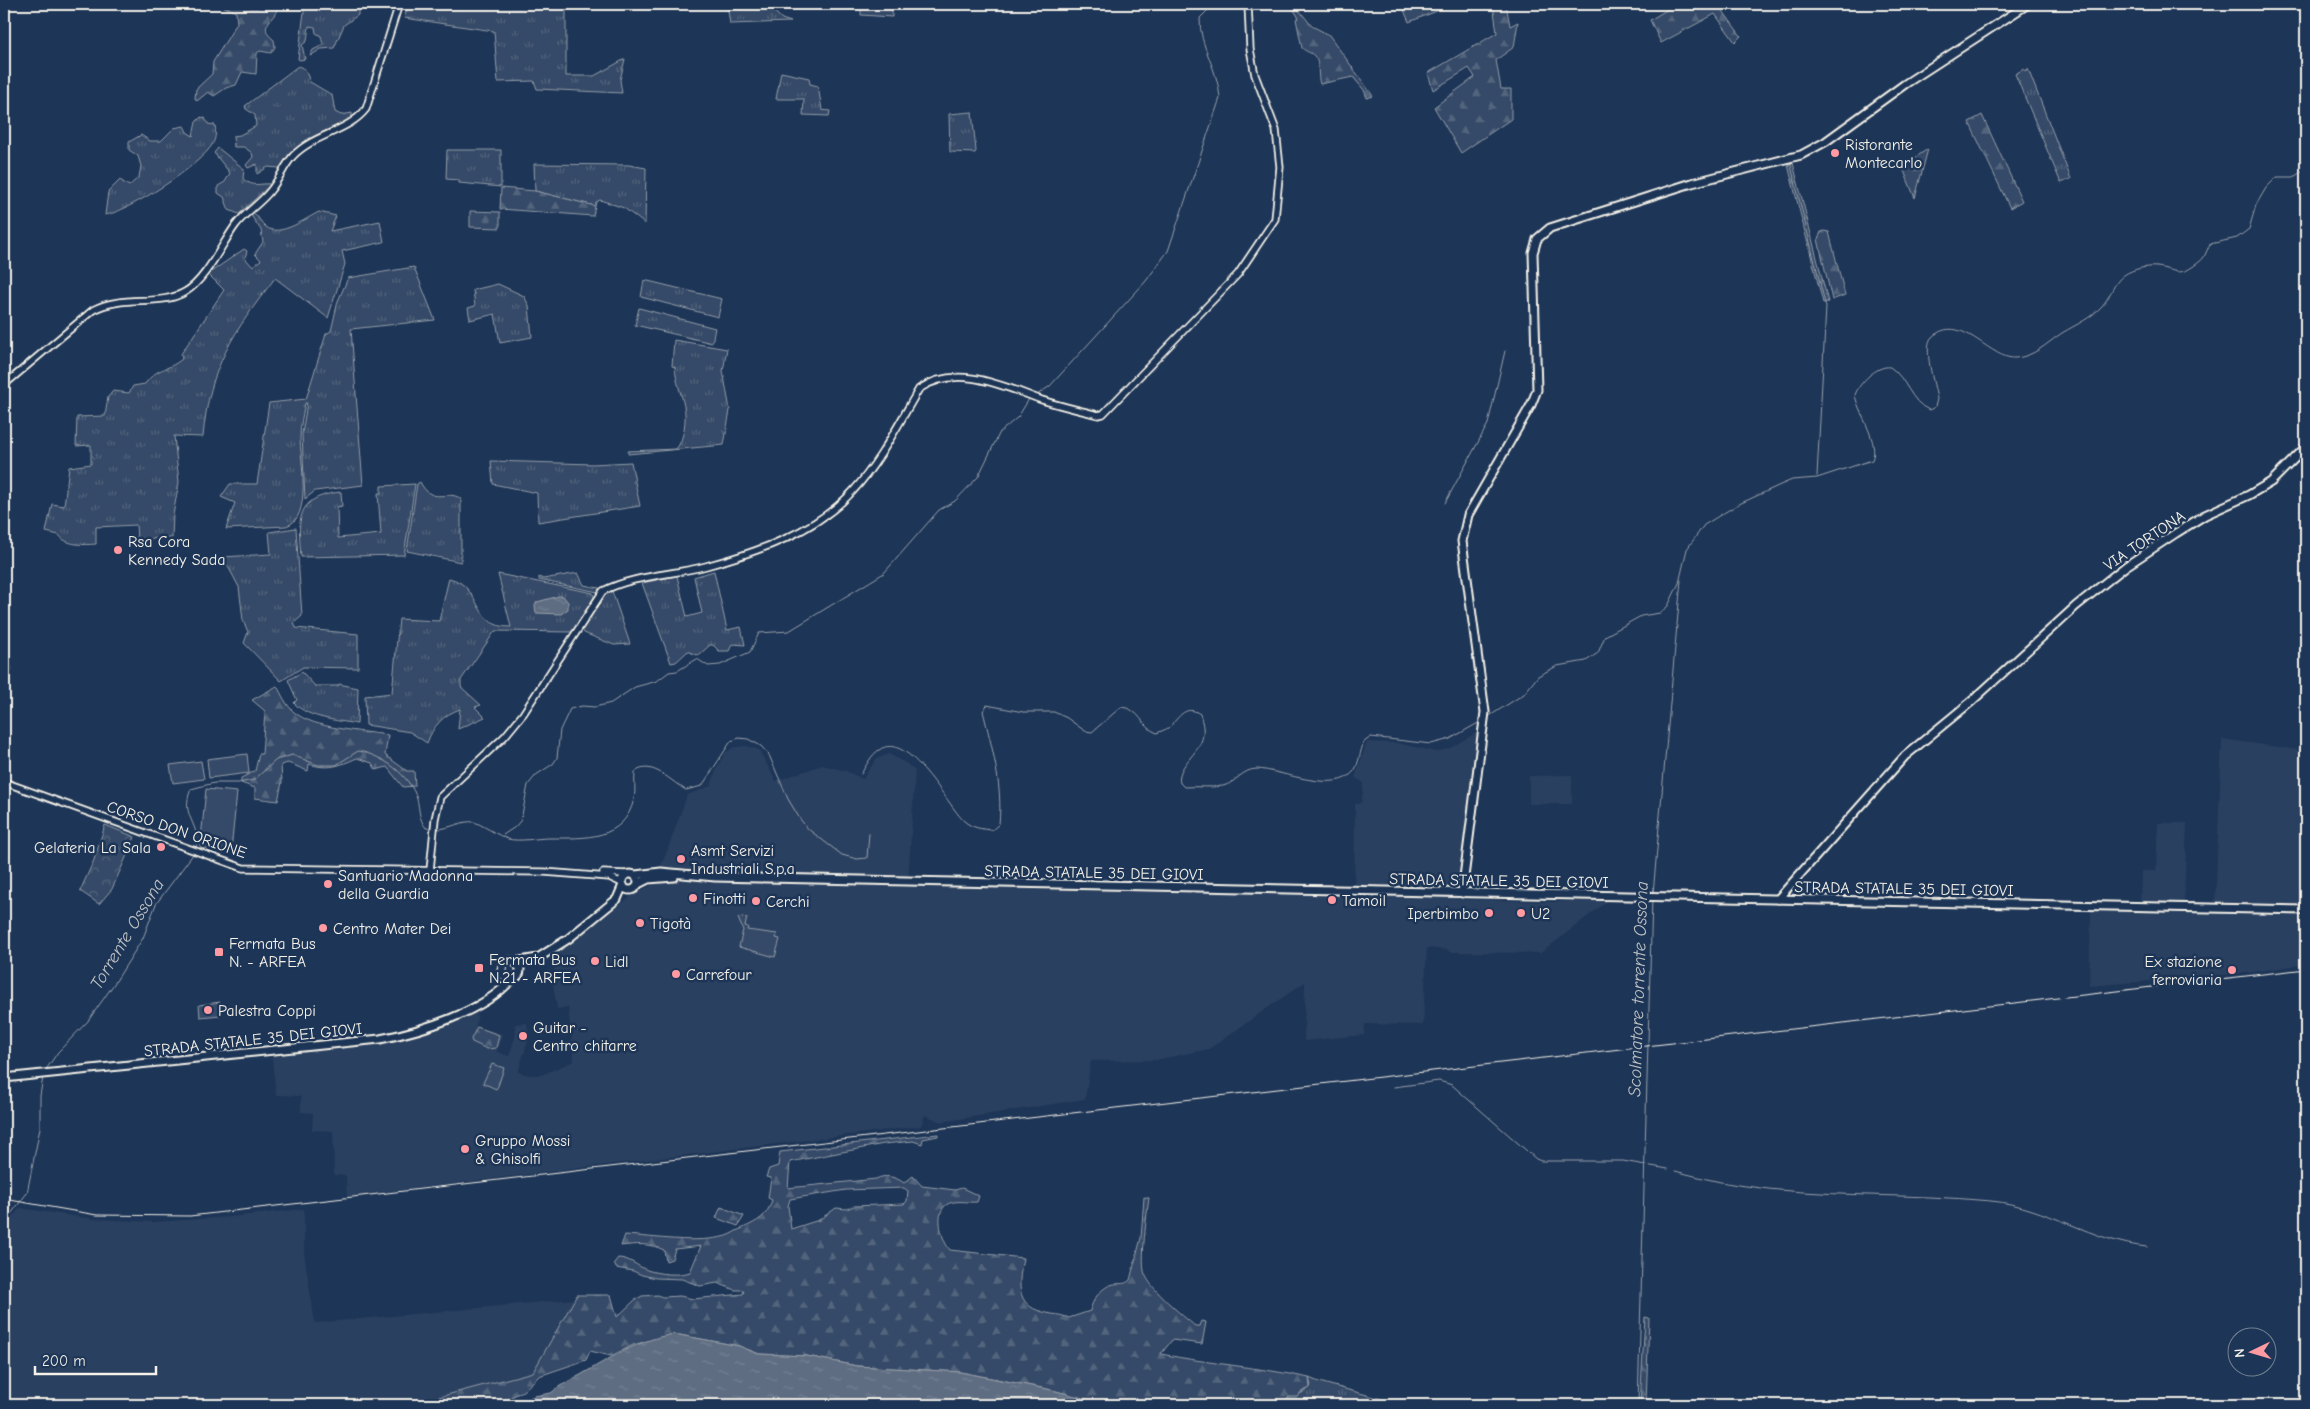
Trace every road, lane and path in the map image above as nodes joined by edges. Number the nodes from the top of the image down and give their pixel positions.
1 (399, 4) edge
2 (1248, 4) edge
3 (2028, 4) edge
4 (4, 385) edge
5 (2306, 447) edge
6 (5, 658) edge
7 (4, 685) edge
8 (4, 782) edge
9 (430, 870) junction
10 (655, 872) junction
11 (586, 874) junction
12 (626, 874) junction
13 (635, 874) junction
14 (692, 876) junction
15 (648, 879) junction
16 (622, 884) junction
17 (638, 884) junction
18 (632, 890) junction
19 (1462, 893) junction
20 (1778, 899) junction
21 (2306, 910) edge
22 (602, 913) junction
23 (530, 960) junction
24 (514, 962) junction
25 (519, 970) junction
26 (508, 978) junction
27 (4, 1078) edge

1 - 4 street
2 - 9 street
3 - 19 main road
5 - 20 main road, VIA TORTONA
6 - 7 street
8 - 9 street, CORSO DON ORIONE
9 - 11 street, CORSO DON ORIONE
10 - 13 main road, STRADA STATALE 35 DEI GIOVI
10 - 14 main road, STRADA STATALE 35 DEI GIOVI
10 - 15 main road
11 - 12 street, CORSO DON ORIONE
11 - 16 street, CORSO DON ORIONE
12 - 13 main road, STRADA STATALE 35 DEI GIOVI
12 - 16 main road
13 - 17 main road
14 - 15 main road, STRADA STATALE 35 DEI GIOVI
14 - 19 main road, STRADA STATALE 35 DEI GIOVI
15 - 17 main road, STRADA STATALE 35 DEI GIOVI
16 - 18 main road
16 - 22 main road
17 - 18 main road, STRADA STATALE 35 DEI GIOVI
18 - 22 main road
19 - 20 main road, STRADA STATALE 35 DEI GIOVI
20 - 21 main road, STRADA STATALE 35 DEI GIOVI
22 - 23 main road
23 - 24 main road
23 - 25 main road
24 - 25 main road
24 - 26 main road
25 - 26 main road
26 - 27 main road, STRADA STATALE 35 DEI GIOVI

